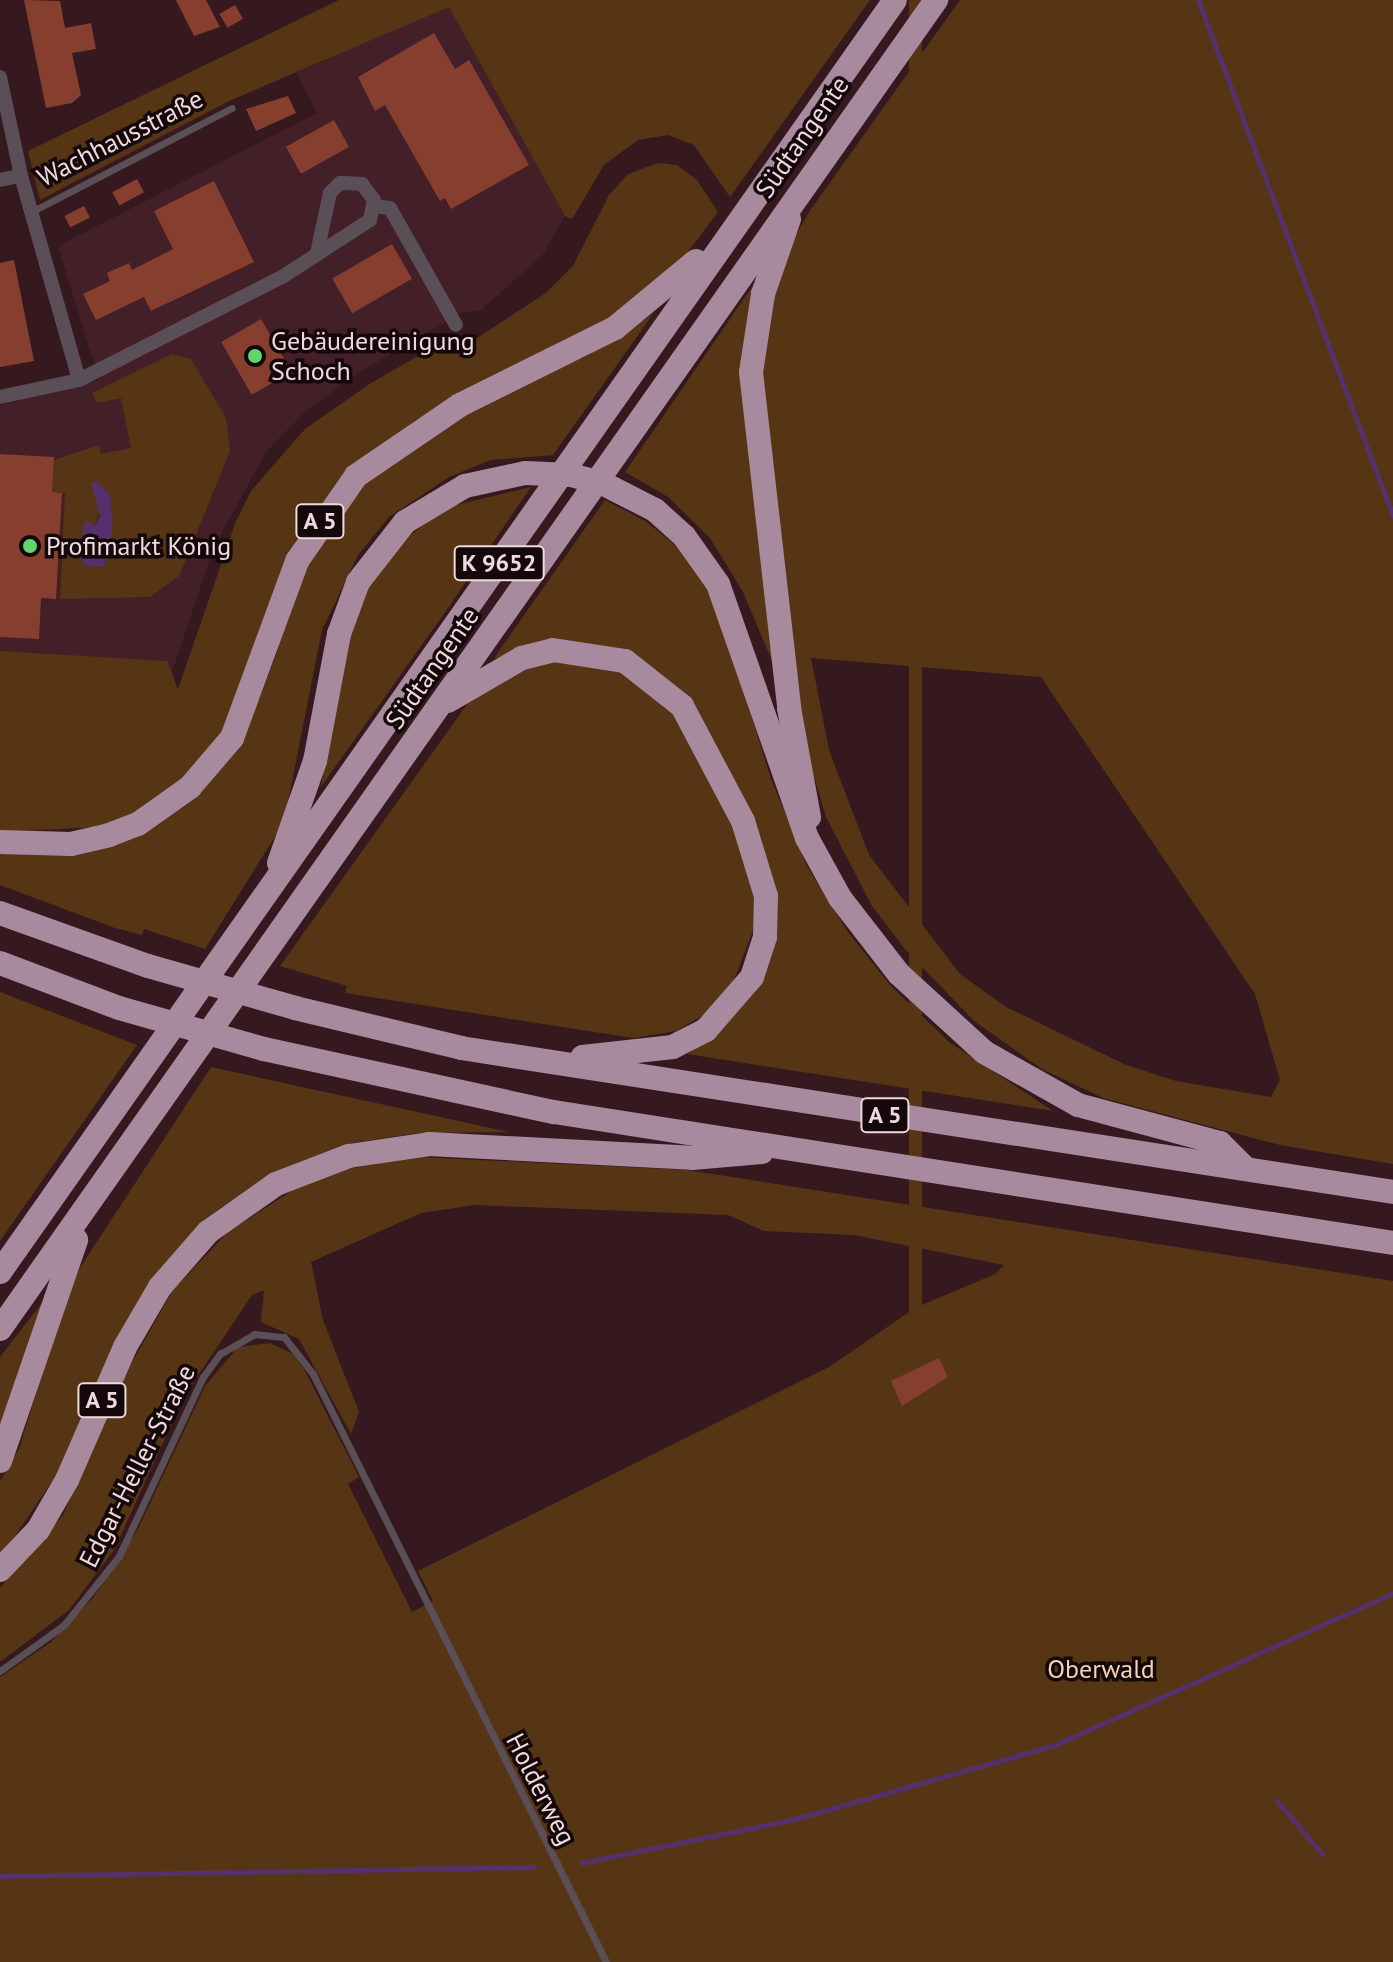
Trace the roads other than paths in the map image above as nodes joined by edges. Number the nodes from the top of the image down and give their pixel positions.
1 (895, 0) edge
2 (936, 0) edge
3 (0, 77) edge
4 (232, 108) dead end
5 (21, 176) junction
6 (0, 180) edge
7 (801, 187) junction
8 (375, 206) junction
9 (31, 212) junction
10 (727, 233) junction
11 (317, 253) junction
12 (456, 325) dead end
13 (79, 380) junction
14 (0, 397) edge
15 (439, 707) junction
16 (0, 842) edge
17 (820, 861) junction
18 (269, 892) junction
19 (0, 913) edge
20 (0, 963) edge
21 (525, 1059) junction
22 (802, 1149) junction
23 (1245, 1168) junction
24 (1393, 1192) edge
25 (88, 1208) junction
26 (1393, 1243) edge
27 (0, 1272) edge
28 (0, 1329) edge
29 (0, 1461) edge
30 (0, 1570) edge
31 (444, 1632) joint
32 (0, 1671) edge
33 (606, 1962) edge

1 - 10 highway, Südtangente / K 9652
2 - 7 highway, Südtangente
3 - 5 street, Wachhausstraße
4 - 9 lane, Wachhausstraße
5 - 6 street, Wachhausstraße
5 - 9 street, Wachhausstraße
7 - 15 highway, Südtangente / K 9652
7 - 17 highway
8 - 11 street
8 - 11 street
8 - 12 street
9 - 13 street, Wachhausstraße
10 - 16 highway, A 5
10 - 18 highway, Südtangente / K 9652
11 - 13 street
13 - 14 street
15 - 21 highway, A 5
15 - 25 highway, Südtangente / K 9652
17 - 18 highway, K 9652, bridge
17 - 23 highway
18 - 27 highway, Südtangente / K 9652
19 - 21 highway, A 5, bridge
20 - 22 highway, A 5, bridge
21 - 23 highway, A 5
22 - 26 highway, A 5
22 - 30 highway, A 5
23 - 24 highway, A 5
25 - 28 highway, Südtangente / K 9652
25 - 29 highway, K 9652
31 - 32 lane, Edgar-Heller-Straße
31 - 33 lane, Holderweg

